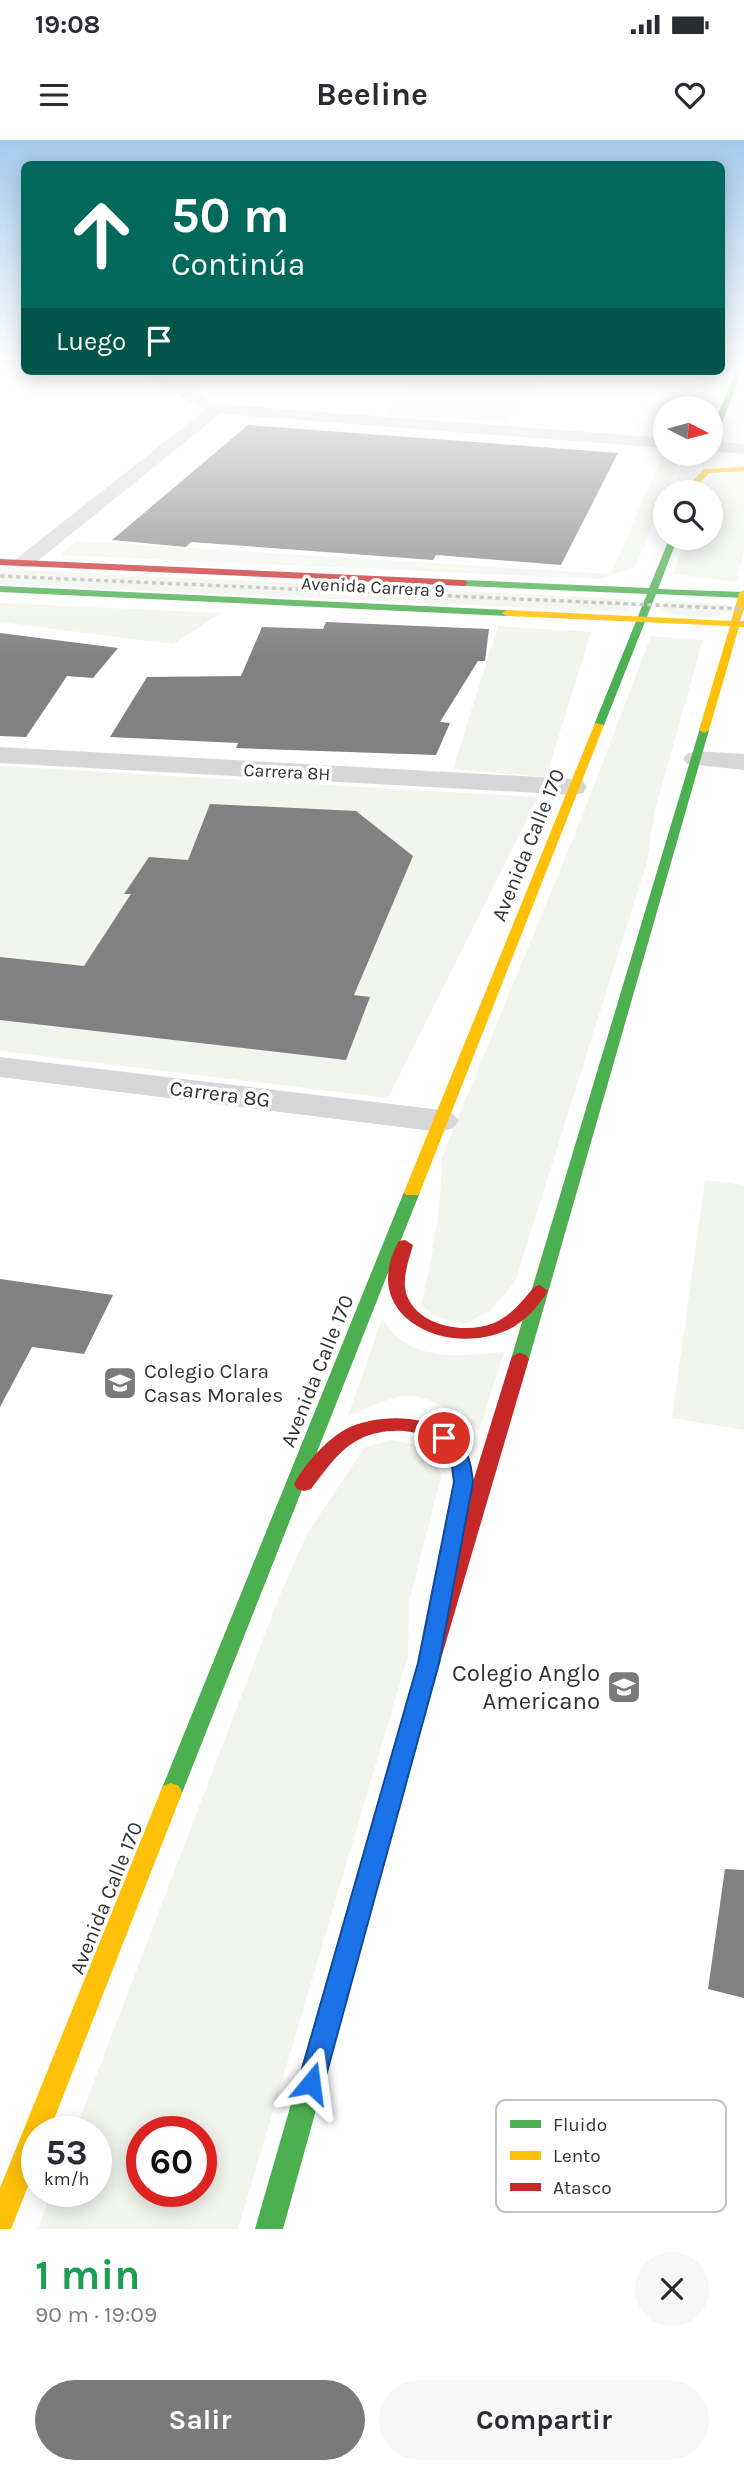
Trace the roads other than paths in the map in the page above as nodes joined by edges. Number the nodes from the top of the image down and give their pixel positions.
1 (148, 463) edge
2 (744, 469) edge
3 (700, 480) edge
4 (669, 550) edge
5 (0, 562) edge
6 (23, 563) junction
7 (0, 589) edge
8 (652, 591) junction
9 (744, 594) edge
10 (640, 619) junction
11 (740, 623) edge
12 (744, 647) edge
13 (726, 655) junction
14 (0, 755) edge
15 (696, 760) junction
16 (744, 762) edge
17 (573, 787) junction
18 (0, 1067) edge
19 (440, 1121) junction
20 (422, 1167) junction
21 (540, 1291) junction
22 (284, 1506) junction
23 (429, 1663) junction
24 (0, 2222) edge
25 (270, 2229) edge

1 - 6 street
2 - 3 main road
4 - 8 main road, Avenida Calle 170
5 - 6 main road, Avenida Carrera 9
6 - 8 main road, Avenida Carrera 9
7 - 10 main road, Avenida Carrera 9
8 - 9 main road, Avenida Carrera 9
8 - 10 main road, Avenida Calle 170
9 - 11 main road
10 - 11 main road, Avenida Carrera 9
10 - 17 main road, Avenida Calle 170
11 - 13 main road
12 - 13 main road
13 - 15 main road
14 - 17 street, Carrera 8H
15 - 16 street
15 - 21 main road
17 - 19 main road, Avenida Calle 170
18 - 19 street, Carrera 8G
19 - 20 main road, Avenida Calle 170
20 - 21 main road
20 - 22 main road, Avenida Calle 170
21 - 23 main road
22 - 23 main road
22 - 24 main road, Avenida Calle 170
23 - 25 main road

